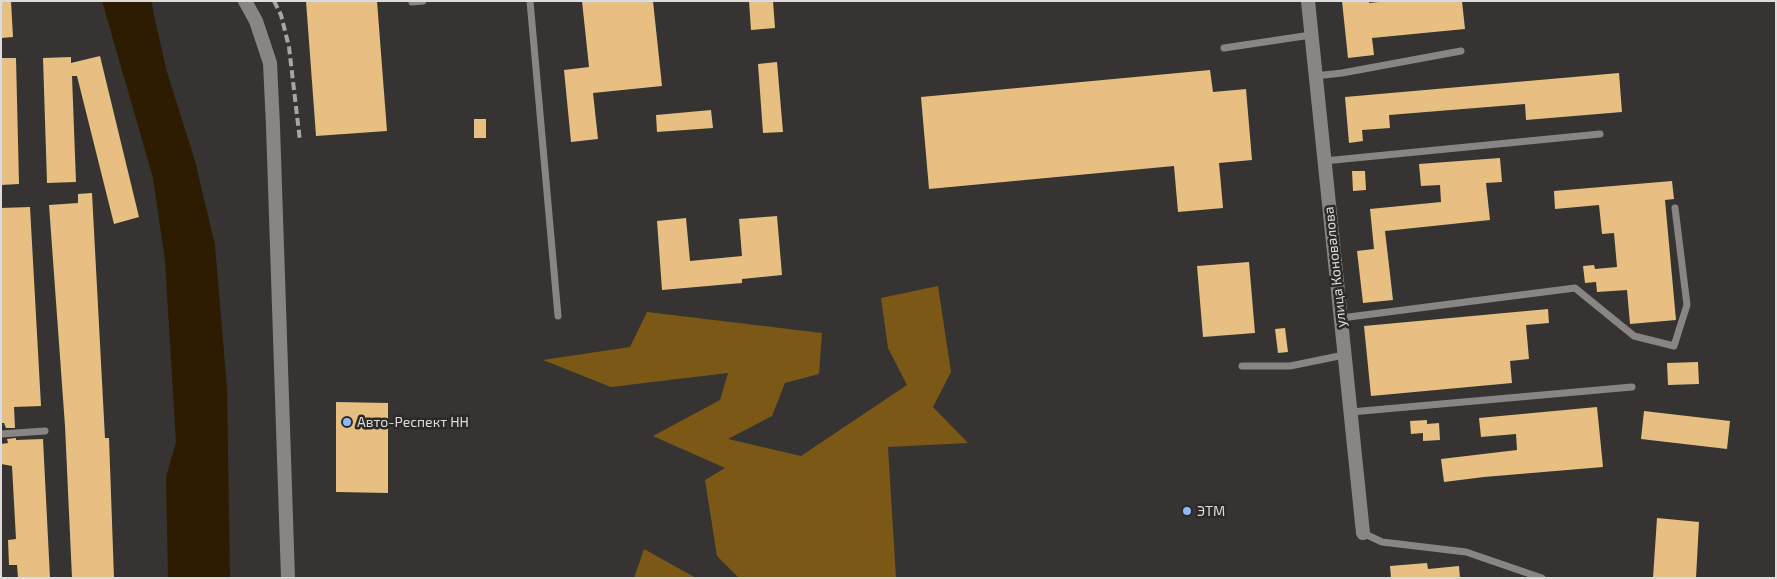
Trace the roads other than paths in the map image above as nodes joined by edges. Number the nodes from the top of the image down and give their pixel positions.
1 (245, 1) edge
2 (422, 1) edge
3 (530, 1) edge
4 (1308, 1) edge
5 (412, 2) dead end
6 (1311, 36) junction
7 (1224, 48) dead end
8 (1462, 51) dead end
9 (1315, 76) junction
10 (1600, 134) dead end
11 (1324, 161) junction
12 (1675, 208) dead end
13 (558, 316) dead end
14 (1340, 318) junction
15 (1344, 355) junction
16 (1242, 366) dead end
17 (1632, 387) dead end
18 (1350, 412) junction
19 (45, 431) dead end
20 (1, 434) edge
21 (1363, 533) joint
22 (288, 578) edge
23 (1542, 578) edge

1 - 22 street
2 - 5 lane
3 - 13 lane
4 - 6 street, улица Коновалова
6 - 7 lane
6 - 9 street, улица Коновалова
8 - 9 lane
9 - 11 street, улица Коновалова
10 - 11 lane
11 - 14 street, улица Коновалова
12 - 14 lane
14 - 15 street, улица Коновалова
15 - 16 lane
15 - 18 street, улица Коновалова
17 - 18 lane
18 - 21 street, улица Коновалова
19 - 20 lane
21 - 23 lane

